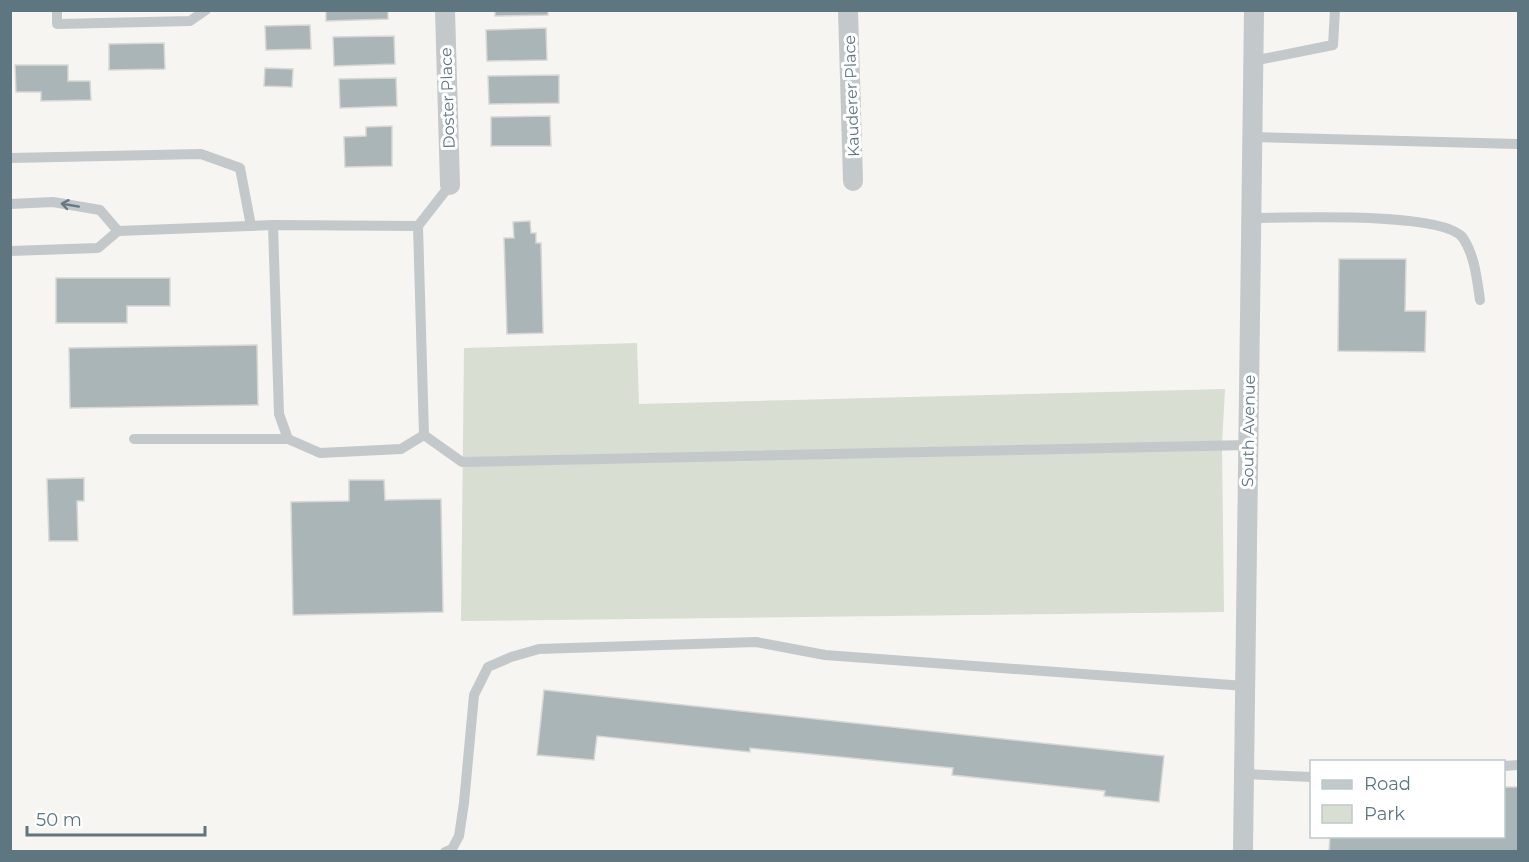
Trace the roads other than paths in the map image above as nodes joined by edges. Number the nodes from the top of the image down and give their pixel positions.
1 (57, 10) edge
2 (206, 10) edge
3 (445, 10) edge
4 (848, 10) edge
5 (1254, 10) edge
6 (1335, 10) edge
7 (1254, 61) junction
8 (1253, 137) junction
9 (1518, 144) edge
10 (10, 159) edge
11 (853, 181) dead end
12 (450, 185) joint
13 (10, 204) edge
14 (1252, 218) junction
15 (273, 225) junction
16 (251, 226) junction
17 (418, 226) junction
18 (118, 231) junction
19 (10, 251) edge
20 (1480, 300) dead end
21 (424, 435) junction
22 (134, 439) dead end
23 (288, 439) junction
24 (1248, 445) junction
25 (1245, 686) junction
26 (1244, 774) junction
27 (1310, 777) edge
28 (445, 852) edge
29 (1243, 852) edge

1 - 2 lane
3 - 12 street, Doster Place
4 - 11 street, Kauderer Place
5 - 7 street, South Avenue
6 - 7 lane
7 - 8 street, South Avenue
8 - 9 lane
8 - 14 street, South Avenue
10 - 16 lane
12 - 17 lane
18 -> 13 lane
14 - 20 lane
14 - 24 street, South Avenue
15 - 16 lane
15 - 17 lane
15 - 23 lane
16 - 18 lane
17 - 21 lane
18 - 19 lane
21 - 23 lane
21 - 24 lane
22 - 23 lane
24 - 25 street, South Avenue
25 - 26 street, South Avenue
25 - 28 lane
26 - 27 lane
26 - 29 street, South Avenue

